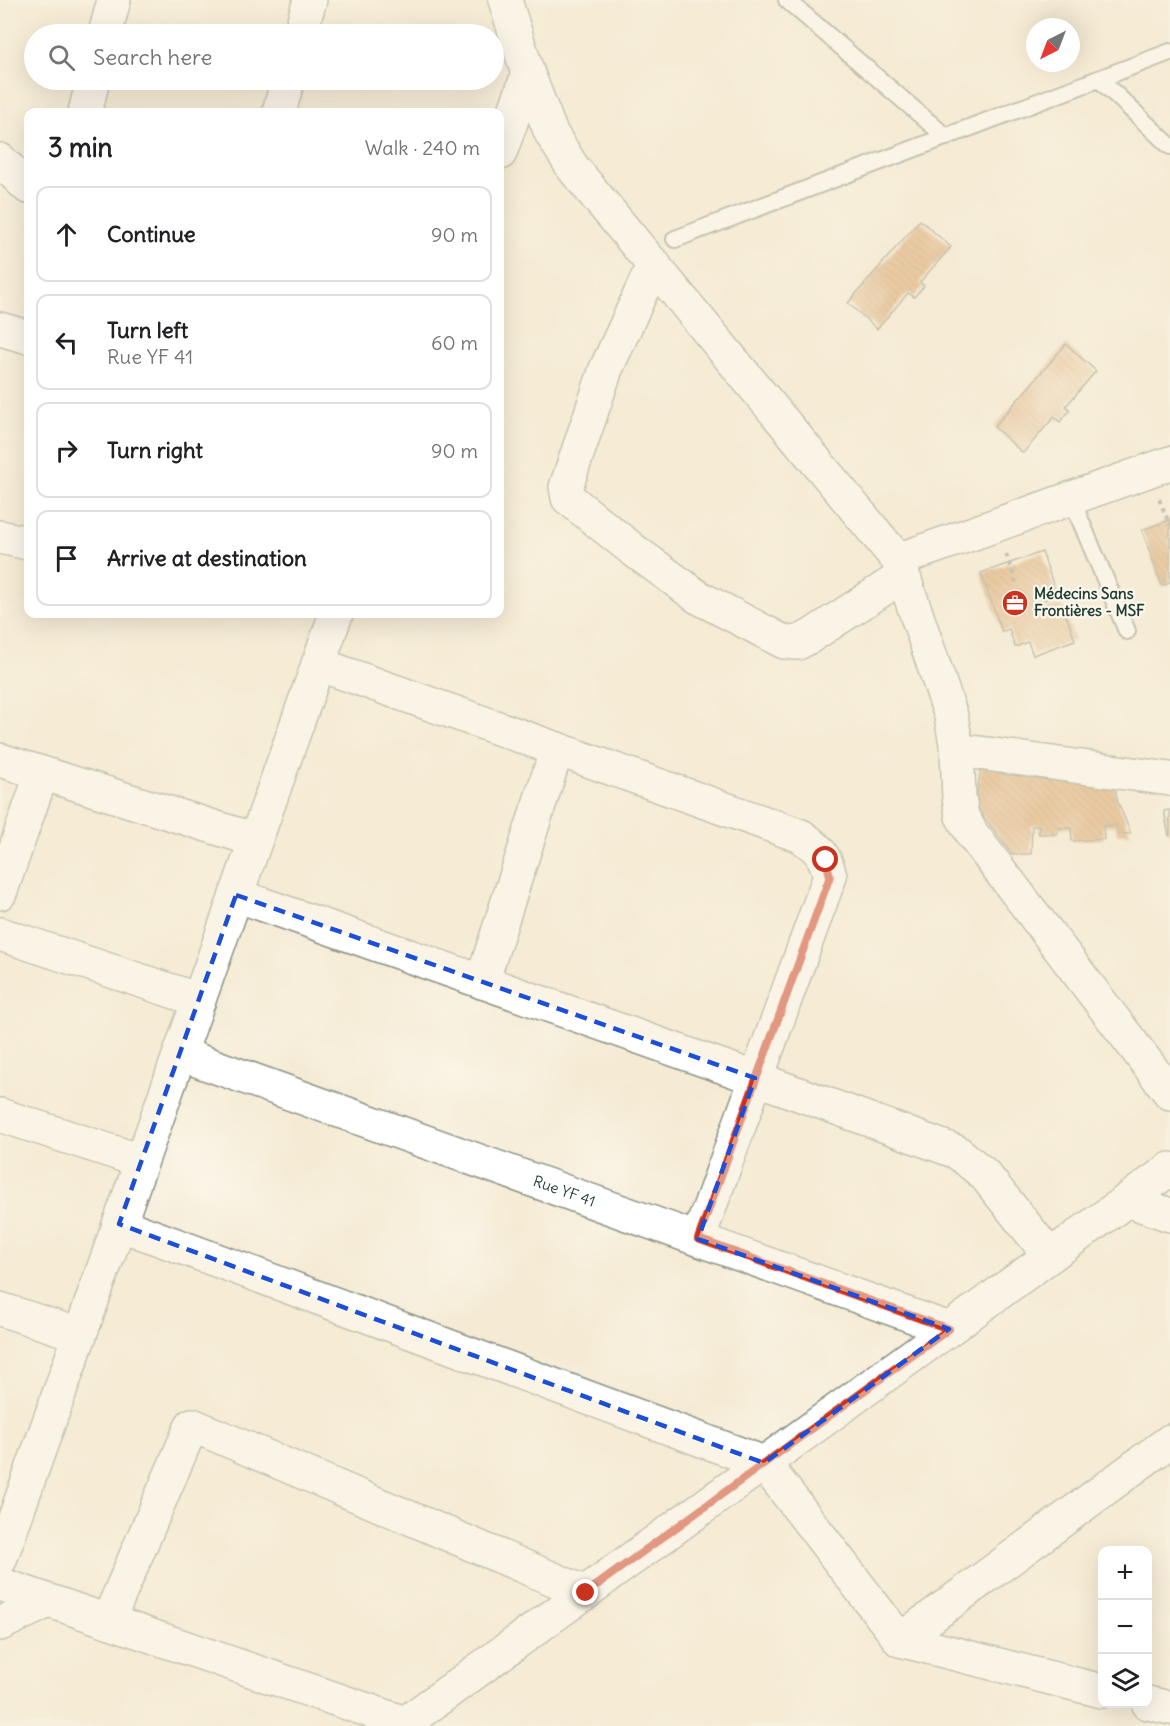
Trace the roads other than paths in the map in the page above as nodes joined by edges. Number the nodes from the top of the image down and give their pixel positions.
1 (114, 0) edge
2 (310, 0) edge
3 (505, 0) edge
4 (787, 0) edge
5 (108, 24) edge
6 (303, 24) edge
7 (1170, 52) edge
8 (528, 74) junction
9 (1099, 79) junction
10 (90, 90) edge
11 (285, 90) edge
12 (86, 108) edge
13 (280, 108) edge
14 (946, 137) junction
15 (504, 142) edge
16 (1170, 146) edge
17 (0, 160) edge
18 (24, 183) edge
19 (675, 239) dead end
20 (654, 264) junction
21 (1170, 462) edge
22 (1071, 498) junction
23 (0, 537) edge
24 (24, 542) edge
25 (900, 568) junction
26 (335, 618) edge
27 (1126, 631) dead end
28 (318, 664) junction
29 (557, 749) junction
30 (957, 750) junction
31 (0, 760) edge
32 (42, 773) junction
33 (1170, 779) edge
34 (255, 840) junction
35 (0, 893) edge
36 (236, 895) junction
37 (0, 934) edge
38 (483, 982) junction
39 (199, 1000) junction
40 (180, 1054) junction
41 (755, 1078) junction
42 (1170, 1093) edge
43 (0, 1115) edge
44 (141, 1161) junction
45 (1170, 1169) edge
46 (1127, 1200) junction
47 (1170, 1215) edge
48 (119, 1224) junction
49 (698, 1239) junction
50 (1050, 1256) junction
51 (0, 1309) edge
52 (949, 1329) junction
53 (80, 1335) junction
54 (1170, 1441) edge
55 (764, 1463) junction
56 (0, 1560) edge
57 (0, 1584) edge
58 (586, 1593) junction
59 (48, 1601) junction
60 (108, 1621) junction
61 (0, 1624) edge
62 (900, 1641) junction
63 (1098, 1690) edge
64 (1152, 1704) edge
65 (1170, 1708) edge
66 (407, 1725) edge

1 - 5 street
2 - 6 street
3 - 8 street
4 - 14 lane
7 - 9 lane
8 - 15 street
8 - 20 street
9 - 14 lane
9 - 16 lane
10 - 12 street
11 - 13 street
14 - 19 lane
17 - 18 street
20 - 25 street
20 - 25 street
21 - 22 street
22 - 25 street
22 - 27 lane
23 - 24 street
25 - 30 street
26 - 28 street
28 - 29 street
28 - 34 street
29 - 38 street
29 - 41 street
30 - 33 street
30 - 42 street
31 - 32 street
32 - 34 street
32 - 35 street
34 - 36 street
36 - 38 street
36 - 39 street
37 - 39 street
38 - 41 street
39 - 40 street
40 - 44 street
40 - 49 street, Rue YF 41
41 - 49 street
41 - 50 street
43 - 44 street
44 - 48 street
45 - 46 street
46 - 47 street
46 - 50 street
48 - 53 street
48 - 55 street
49 - 52 street, Rue YF 41
50 - 52 street
51 - 53 street
52 - 55 street
53 - 56 street
54 - 62 street
55 - 58 street
55 - 62 street
57 - 59 street
58 - 60 street
58 - 66 street
59 - 60 street
59 - 61 street
60 - 66 street
62 - 63 street
64 - 65 street

